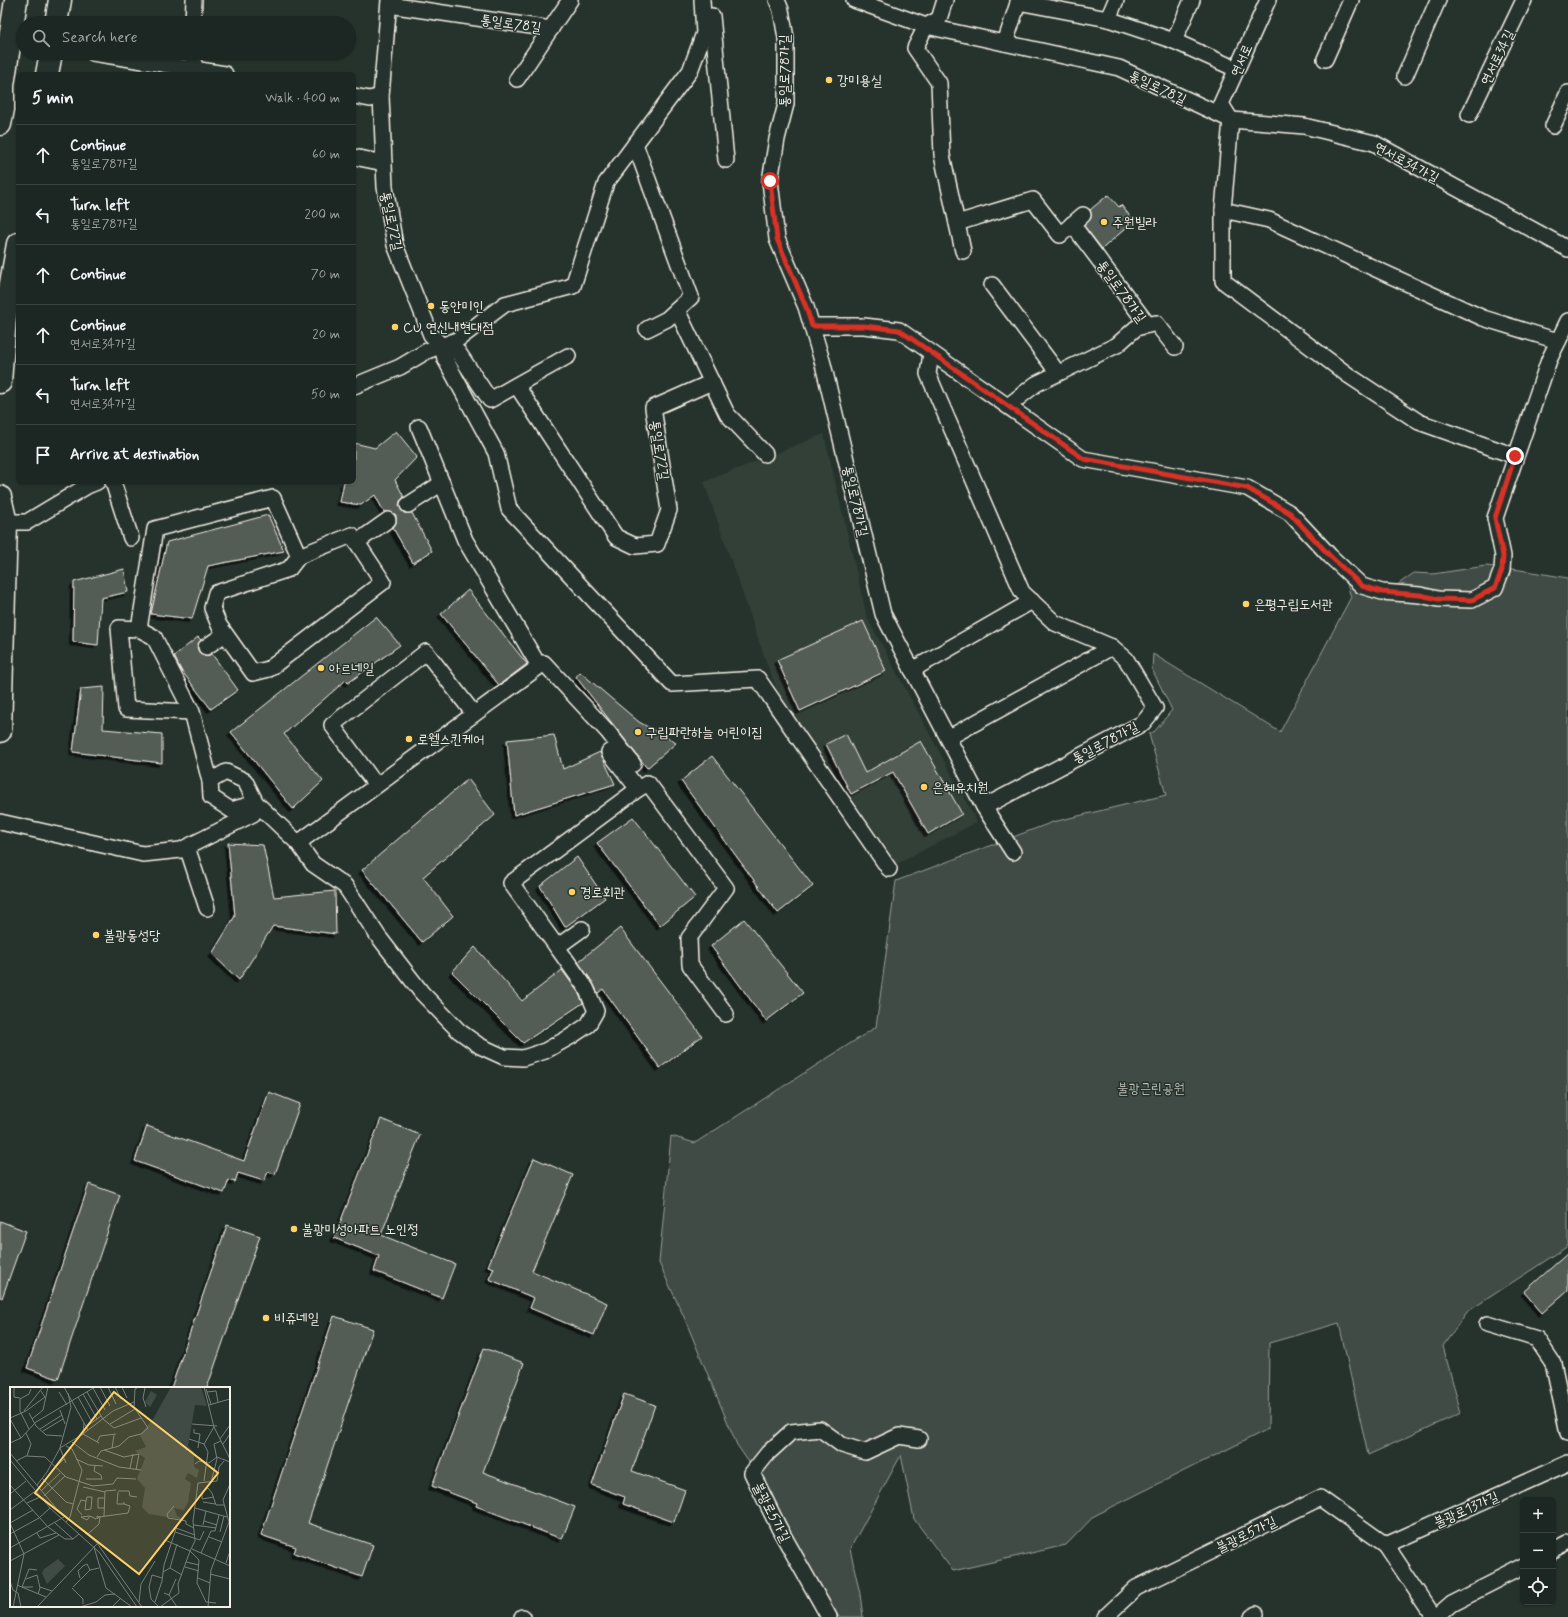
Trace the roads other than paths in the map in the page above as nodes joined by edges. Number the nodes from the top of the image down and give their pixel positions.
1 (16, 0) edge
2 (59, 0) edge
3 (194, 0) edge
4 (570, 0) edge
5 (702, 0) edge
6 (710, 0) edge
7 (777, 0) edge
8 (854, 0) edge
9 (945, 0) edge
10 (1116, 0) edge
11 (1192, 0) edge
12 (1268, 0) edge
13 (1351, 0) edge
14 (1438, 0) edge
15 (1524, 0) edge
16 (1019, 1) edge
17 (389, 3) edge
18 (57, 16) edge
19 (193, 16) edge
20 (1108, 19) junction
21 (926, 26) junction
22 (551, 29) junction
23 (1174, 41) junction
24 (1004, 43) junction
25 (1326, 59) dead end
26 (50, 60) edge
27 (133, 60) edge
28 (194, 60) edge
29 (1236, 69) junction
30 (196, 71) edge
31 (47, 72) edge
32 (1405, 76) dead end
33 (517, 79) dead end
34 (2, 85) edge
35 (1568, 93) edge
36 (356, 96) edge
37 (381, 96) junction
38 (1469, 115) dead end
39 (1230, 120) junction
40 (0, 124) edge
41 (1553, 126) dead end
42 (635, 144) junction
43 (356, 157) edge
44 (726, 160) dead end
45 (384, 163) junction
46 (1223, 210) junction
47 (957, 223) junction
48 (1568, 249) edge
49 (963, 251) dead end
50 (16, 269) edge
51 (992, 285) dead end
52 (677, 310) junction
53 (12, 319) edge
54 (1568, 321) edge
55 (1148, 325) junction
56 (812, 326) junction
57 (647, 329) dead end
58 (1558, 341) junction
59 (442, 346) junction
60 (1175, 347) dead end
61 (931, 353) junction
62 (568, 356) dead end
63 (1058, 373) junction
64 (0, 382) edge
65 (712, 382) junction
66 (356, 385) edge
67 (517, 386) junction
68 (1008, 406) junction
69 (419, 426) dead end
70 (765, 454) dead end
71 (1515, 456) junction
72 (442, 483) junction
73 (92, 484) edge
74 (114, 484) edge
75 (0, 497) edge
76 (408, 505) dead end
77 (388, 520) dead end
78 (3, 522) edge
79 (131, 538) dead end
80 (357, 542) junction
81 (299, 556) junction
82 (1032, 601) junction
83 (139, 629) junction
84 (225, 634) junction
85 (206, 647) dead end
86 (1112, 647) junction
87 (539, 666) junction
88 (912, 670) junction
89 (192, 712) junction
90 (474, 714) junction
91 (0, 731) edge
92 (948, 738) junction
93 (609, 752) dead end
94 (633, 764) dead end
95 (210, 781) junction
96 (376, 786) junction
97 (638, 789) junction
98 (256, 803) junction
99 (984, 807) junction
100 (0, 822) edge
101 (298, 843) junction
102 (188, 847) junction
103 (1013, 852) dead end
104 (889, 869) dead end
105 (207, 908) dead end
106 (582, 929) dead end
107 (557, 947) junction
108 (726, 1014) dead end
109 (1487, 1324) dead end
110 (1568, 1433) edge
111 (919, 1439) dead end
112 (1568, 1463) edge
113 (1568, 1543) edge
114 (1386, 1545) junction
115 (1556, 1550) edge
116 (1520, 1568) edge
117 (829, 1617) edge
118 (1106, 1617) edge
119 (1435, 1617) edge

1 - 34 main road
2 - 18 main road
3 - 19 street
4 - 22 street, 통일로78길
5 - 42 street
6 - 44 street
7 - 56 street, 통일로78가길
8 - 21 street, 통일로78길
9 - 21 street
10 - 20 street
11 - 23 street
12 - 29 street, 연서로
13 - 25 street
14 - 32 street
15 - 38 street, 연서로34길
16 - 20 street
16 - 24 street
17 - 22 street, 통일로78길
17 - 37 street, 통일로78길
20 - 23 street
21 - 24 street, 통일로78길
21 - 47 street
22 - 33 street
23 - 29 street
24 - 39 street, 통일로78길
26 - 31 main road
27 - 30 street
28 - 30 street
29 - 39 street, 연서로
34 - 40 main road
35 - 41 street
36 - 37 street
37 - 45 street, 통일로78길
39 - 46 street
39 - 48 street, 연서로34가길
42 - 52 street
42 - 59 street
43 - 45 street
45 - 59 street, 통일로72길
46 - 58 street
46 - 71 street
47 - 49 street
47 - 55 street, 통일로78가길
50 - 53 main road
51 - 63 street
52 - 57 street
52 - 65 street
53 - 64 main road
54 - 58 street
55 - 60 street
55 - 63 street, 통일로78가길
56 - 61 street
56 - 88 street, 통일로78가길
58 - 71 street
59 - 66 street
59 - 67 street, 통일로72길
59 - 104 street, 통일로72길
61 - 68 street
61 - 82 street, 통일로78가길
62 - 67 street, 통일로72길
63 - 68 street, 통일로78가길
65 - 67 street, 통일로72길
65 - 70 street
68 - 71 street
69 - 72 street
72 - 76 street
72 - 87 street
73 - 78 street
74 - 79 street
75 - 78 main road
77 - 80 street
78 - 91 main road
80 - 81 street
80 - 84 street
81 - 83 street
81 - 84 street
82 - 86 street, 통일로78가길
82 - 88 street
83 - 89 street
83 - 89 street
84 - 85 street
86 - 92 street
86 - 99 street, 통일로78가길
87 - 90 street
87 - 94 street
88 - 92 street, 통일로78가길
89 - 95 street
90 - 96 street
90 - 96 street
92 - 99 street, 통일로78가길
93 - 97 street
95 - 98 street
95 - 98 street
96 - 101 street
97 - 107 street
97 - 108 street
98 - 101 street
98 - 102 street
99 - 103 street, 통일로78가길
100 - 102 street
101 - 107 street
102 - 105 street
106 - 107 street
109 - 110 street
111 - 117 street, 불광로5가길
112 - 114 street, 불광로13가길
113 - 115 street
114 - 118 street, 불광로5가길
114 - 119 street
116 - 119 street

